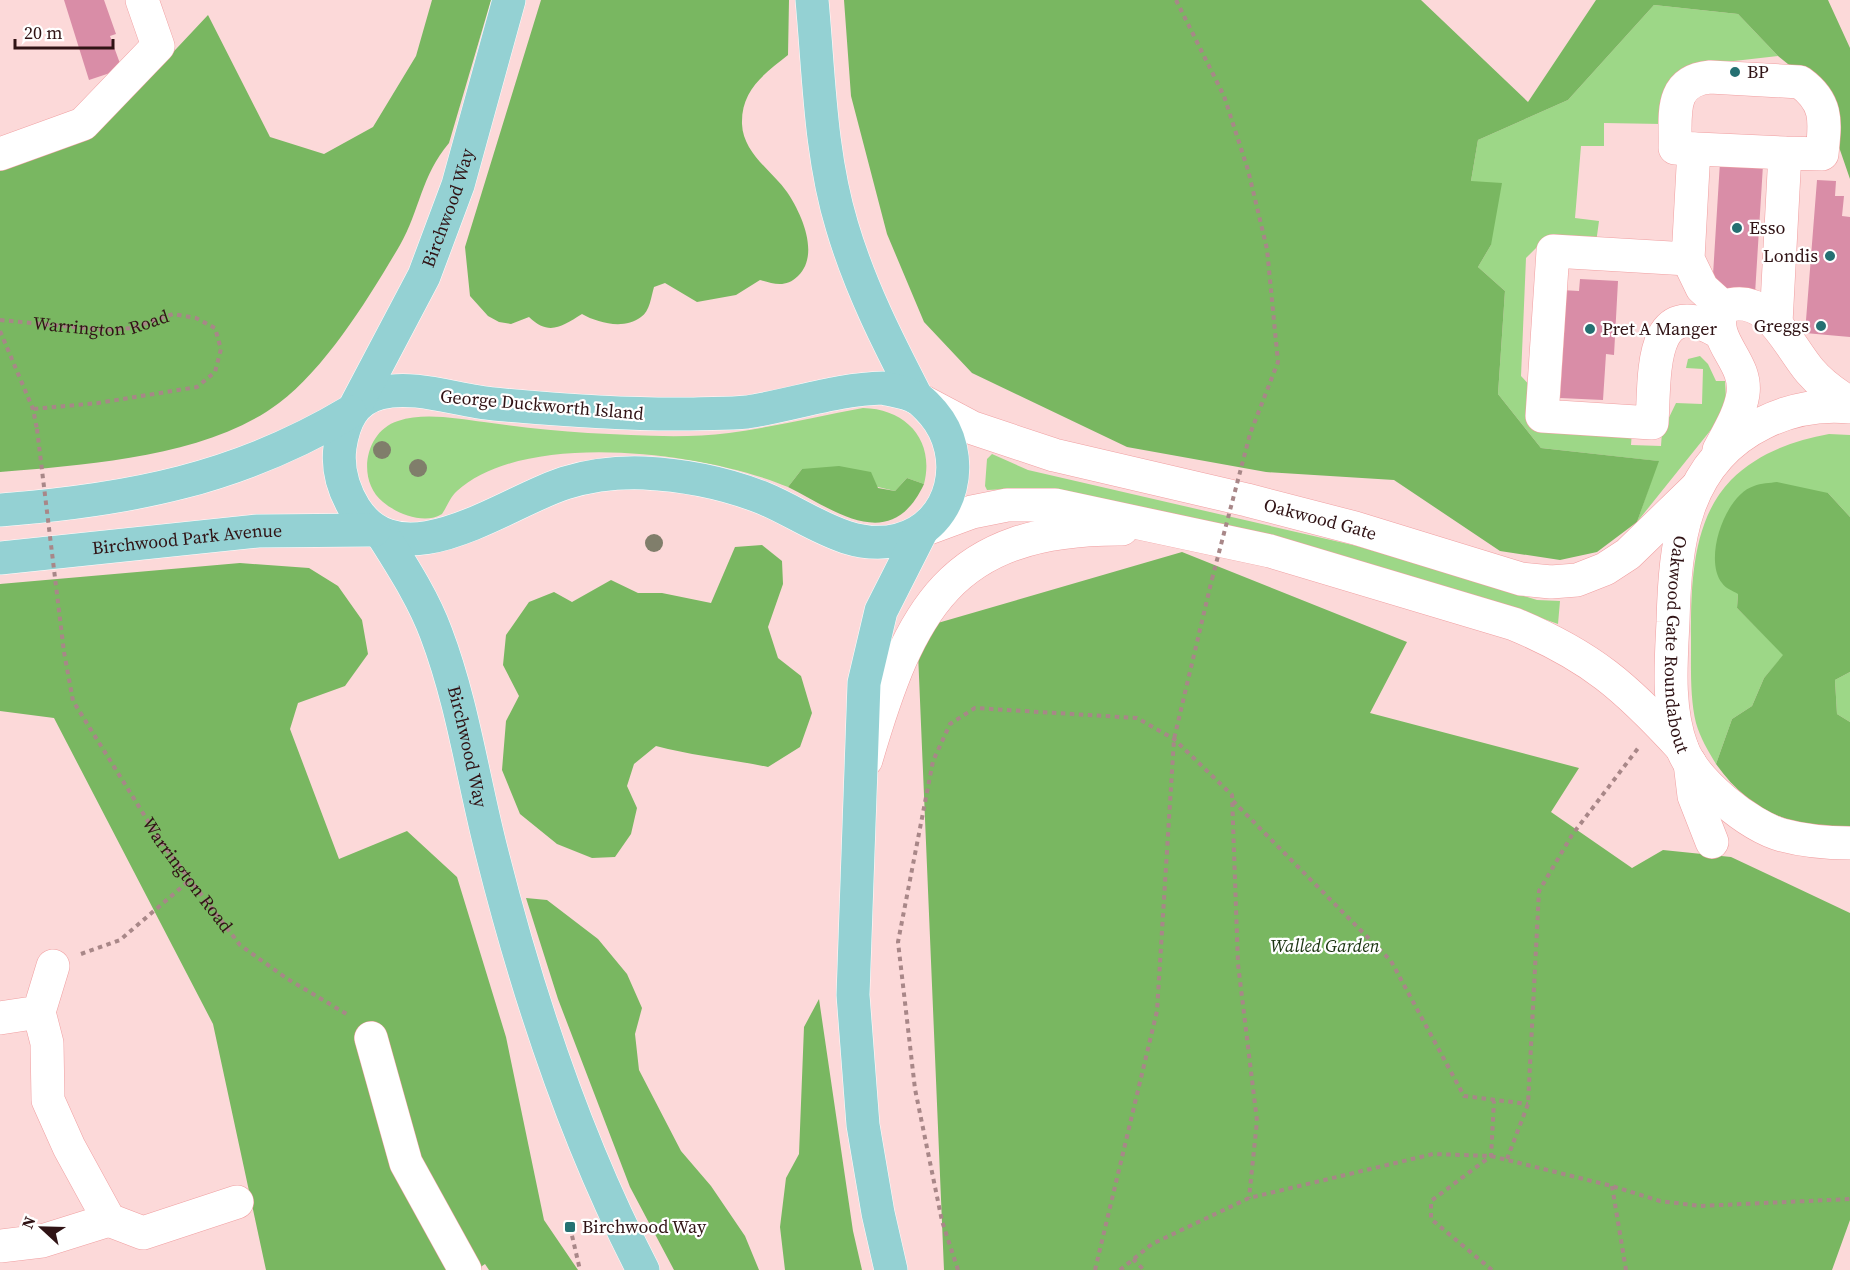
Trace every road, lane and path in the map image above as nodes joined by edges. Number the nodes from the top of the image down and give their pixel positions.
1 (142, 0) edge
2 (509, 0) edge
3 (812, 0) edge
4 (1176, 0) edge
5 (1694, 149) junction
6 (1785, 153) junction
7 (0, 154) edge
8 (1688, 259) junction
9 (0, 320) edge
10 (1721, 320) junction
11 (1776, 323) junction
12 (0, 331) edge
13 (919, 399) junction
14 (1850, 405) edge
15 (353, 408) junction
16 (33, 409) junction
17 (1716, 457) junction
18 (1696, 488) junction
19 (0, 510) edge
20 (923, 530) junction
21 (1178, 530) junction
22 (378, 532) junction
23 (0, 558) edge
24 (1174, 739) junction
25 (1686, 756) junction
26 (862, 776) junction
27 (1233, 801) junction
28 (1712, 842) dead end
29 (1841, 849) edge
30 (190, 879) junction
31 (52, 966) joint
32 (39, 1012) junction
33 (0, 1018) edge
34 (371, 1038) joint
35 (1494, 1101) junction
36 (1528, 1104) junction
37 (1491, 1156) junction
38 (1506, 1159) junction
39 (1612, 1186) junction
40 (1249, 1198) junction
41 (1850, 1199) edge
42 (237, 1202) dead end
43 (109, 1220) junction
44 (570, 1227) dead end
45 (0, 1246) edge
46 (1133, 1259) junction
47 (465, 1270) edge
48 (580, 1270) edge
49 (643, 1270) edge
50 (891, 1270) edge
51 (958, 1270) edge
52 (1095, 1270) edge
53 (1120, 1270) edge
54 (1144, 1270) edge
55 (1492, 1270) edge
56 (1626, 1270) edge

1 - 7 street
2 - 15 main road, Birchwood Way
3 - 13 main road
4 - 24 path, bridge
5 - 6 street
5 - 6 street
5 - 8 street
6 - 11 street
8 - 10 street
8 - 10 street
9 - 16 path, Warrington Road
10 - 11 street
10 - 17 street
11 - 14 street
12 - 16 path, Warrington Road
13 - 15 main road, George Duckworth Island
13 - 18 street, Oakwood Gate
13 - 20 main road
14 - 17 street, Oakwood Gate Roundabout
15 - 19 main road
15 - 22 main road
16 - 30 path, Warrington Road, bridge
17 - 18 street, Oakwood Gate Roundabout
18 - 25 street, Oakwood Gate Roundabout
20 - 21 street
20 - 22 main road
20 - 26 main road
21 - 25 street
21 - 26 street
22 - 23 main road, Birchwood Park Avenue
22 - 49 main road, Birchwood Way
24 - 27 path
24 - 51 path
24 - 52 path
25 - 28 street
25 - 29 street, Oakwood Gate Roundabout
25 - 36 path
26 - 50 main road
27 - 35 path
27 - 40 path
30 - 31 path
30 - 34 path, Warrington Road
31 - 32 street
32 - 33 street
32 - 43 street
34 - 47 street
35 - 36 path
35 - 37 path
36 - 38 path
37 - 38 path
37 - 40 path
37 - 55 path
38 - 39 path
39 - 41 path
39 - 56 path
40 - 46 path
42 - 43 street
43 - 45 street
44 - 48 path
46 - 53 path
46 - 54 path

